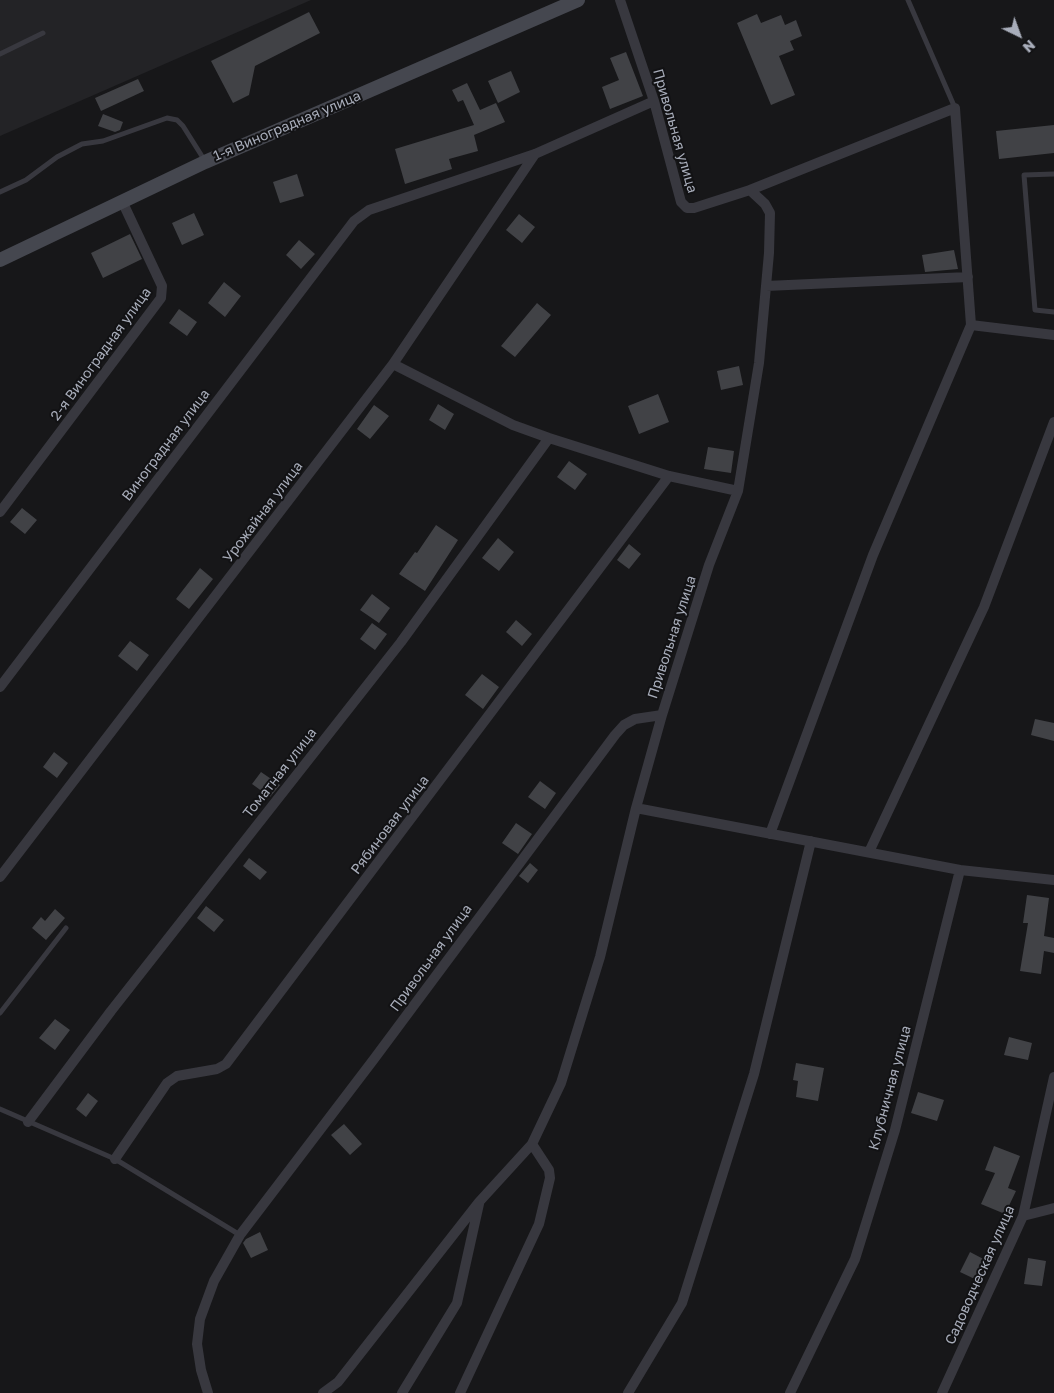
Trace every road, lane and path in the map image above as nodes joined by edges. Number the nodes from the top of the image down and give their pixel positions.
1 (578, 0) edge
2 (620, 0) edge
3 (908, 0) edge
4 (43, 33) dead end
5 (0, 54) edge
6 (654, 102) junction
7 (955, 108) junction
8 (535, 154) junction
9 (205, 162) junction
10 (1054, 174) edge
11 (750, 190) junction
12 (0, 192) edge
13 (122, 201) junction
14 (0, 260) edge
15 (968, 277) junction
16 (766, 286) junction
17 (1054, 312) edge
18 (972, 326) junction
19 (1054, 335) edge
20 (393, 364) junction
21 (1054, 422) edge
22 (549, 438) junction
23 (669, 476) junction
24 (738, 491) junction
25 (0, 512) edge
26 (0, 687) edge
27 (662, 715) junction
28 (636, 808) junction
29 (770, 834) junction
30 (811, 841) junction
31 (869, 852) junction
32 (960, 870) junction
33 (0, 877) edge
34 (1054, 880) edge
35 (66, 928) dead end
36 (0, 1013) edge
37 (1054, 1077) edge
38 (0, 1109) edge
39 (28, 1122) junction
40 (532, 1144) junction
41 (115, 1159) junction
42 (479, 1202) junction
43 (1054, 1208) edge
44 (1023, 1216) junction
45 (240, 1235) junction
46 (208, 1393) edge
47 (323, 1393) edge
48 (402, 1393) edge
49 (460, 1393) edge
50 (628, 1393) edge
51 (790, 1393) edge
52 (942, 1393) edge

1 - 9 main road, 1-я Виноградная улица
2 - 6 street, Привольная улица
3 - 7 lane
4 - 5 lane
6 - 8 street
6 - 11 street, Привольная улица
7 - 11 street
7 - 15 street
8 - 20 street, Урожайная улица
8 - 26 street, Виноградная улица
9 - 12 lane
9 - 13 main road, 1-я Виноградная улица
10 - 17 lane
11 - 16 street, Привольная улица
13 - 14 main road, 1-я Виноградная улица
13 - 25 street, 2-я Виноградная улица
15 - 16 street
15 - 18 street
16 - 24 street, Привольная улица
18 - 19 street
18 - 29 street
20 - 22 street
20 - 33 street, Урожайная улица
21 - 31 street
22 - 23 street
22 - 39 street, Томатная улица
23 - 24 street
23 - 41 street, Рябиновая улица
24 - 27 street, Привольная улица
27 - 28 street
27 - 45 street, Привольная улица
28 - 29 street
28 - 40 street
29 - 30 street
30 - 31 street
30 - 50 street
31 - 32 street
32 - 34 street
32 - 51 street, Клубничная улица
35 - 36 lane
37 - 44 street, Садоводческая улица
38 - 39 lane
39 - 41 lane
40 - 42 street
40 - 49 street
41 - 45 lane
42 - 47 street
42 - 48 street
43 - 44 street
44 - 52 street, Садоводческая улица
45 - 46 street, Привольная улица

